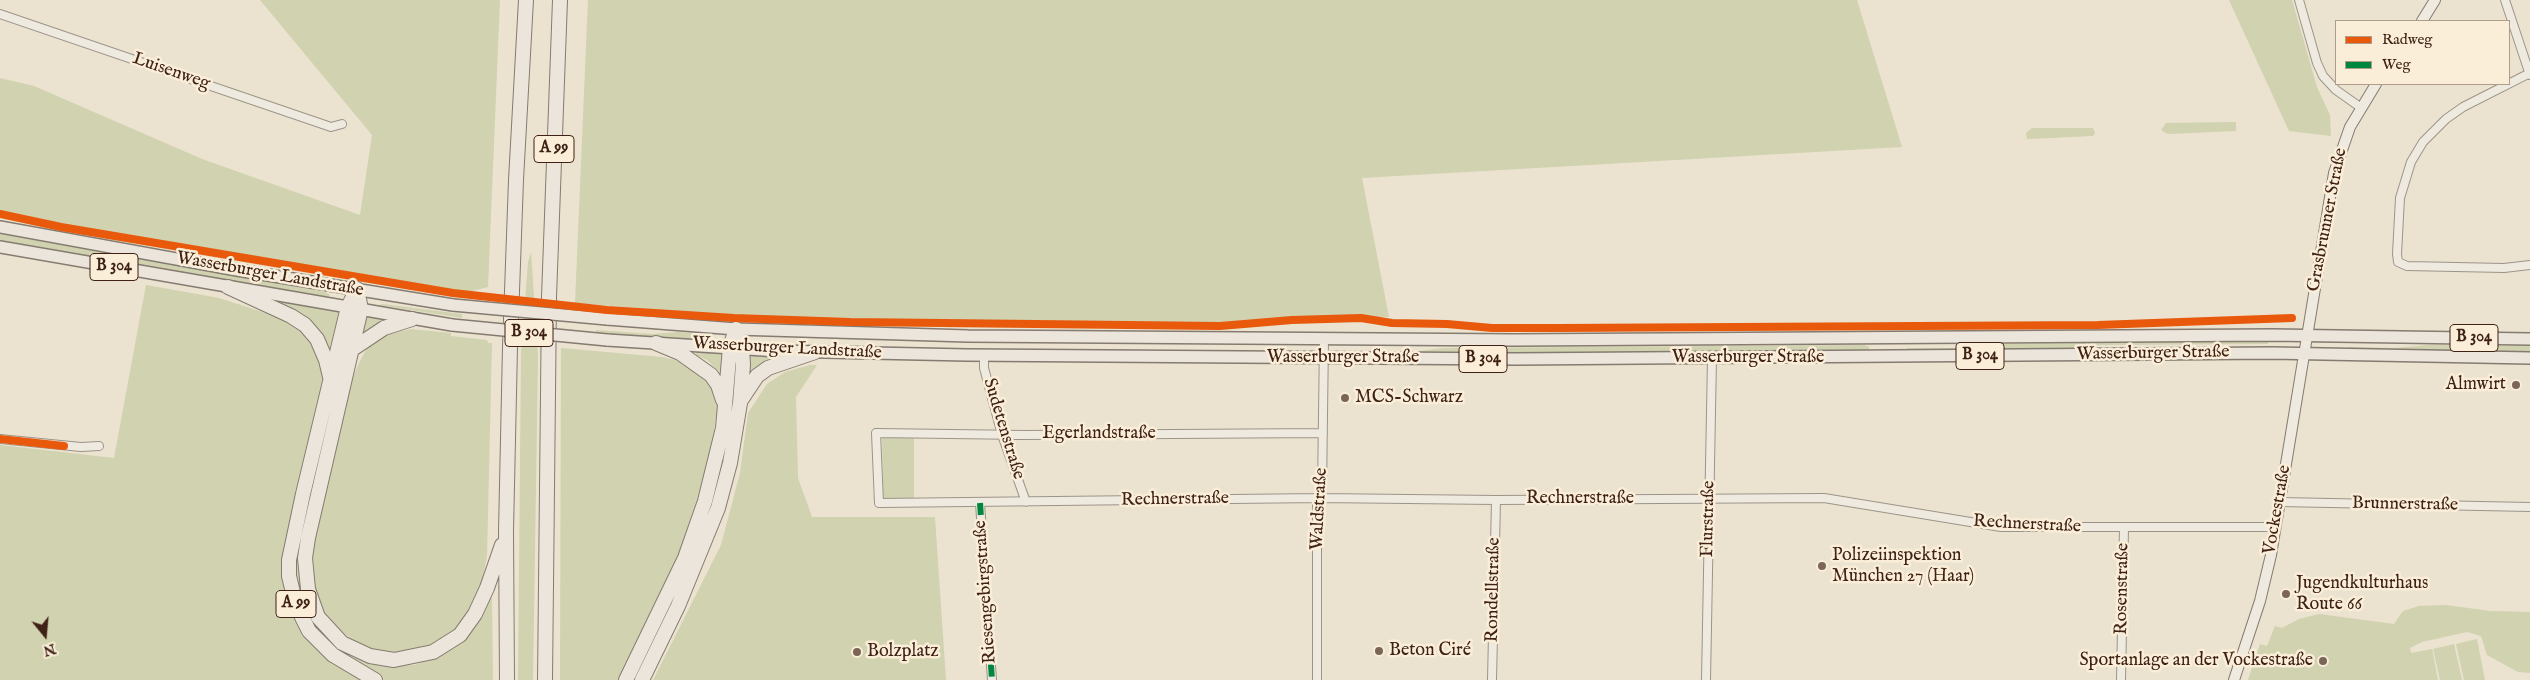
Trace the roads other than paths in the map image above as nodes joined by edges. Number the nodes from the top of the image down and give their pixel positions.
1 (526, 0) edge
2 (560, 0) edge
3 (2299, 0) edge
4 (2435, 0) edge
5 (2505, 0) edge
6 (0, 14) edge
7 (2423, 20) edge
8 (2530, 74) edge
9 (2510, 84) edge
10 (2375, 85) edge
11 (2508, 85) edge
12 (2360, 107) junction
13 (342, 124) dead end
14 (0, 227) edge
15 (0, 247) edge
16 (2530, 265) edge
17 (228, 287) junction
18 (357, 290) junction
19 (354, 308) junction
20 (412, 318) junction
21 (736, 330) junction
22 (2306, 335) junction
23 (968, 336) joint
24 (1324, 339) junction
25 (2530, 339) edge
26 (656, 343) junction
27 (736, 348) junction
28 (351, 350) junction
29 (814, 352) junction
30 (2304, 354) junction
31 (966, 355) joint
32 (984, 355) junction
33 (1323, 358) junction
34 (1712, 358) junction
35 (2530, 358) edge
36 (330, 380) junction
37 (740, 403) junction
38 (725, 408) junction
39 (1323, 433) junction
40 (1002, 435) junction
41 (0, 439) edge
42 (99, 446) dead end
43 (1320, 498) junction
44 (1709, 499) junction
45 (1496, 500) junction
46 (1026, 502) junction
47 (2280, 502) junction
48 (980, 503) junction
49 (881, 505) joint
50 (2530, 507) edge
51 (2276, 527) junction
52 (2124, 528) junction
53 (506, 530) junction
54 (375, 680) edge
55 (508, 680) edge
56 (544, 680) edge
57 (626, 680) edge
58 (642, 680) edge
59 (992, 680) edge
60 (1317, 680) edge
61 (1492, 680) edge
62 (1706, 680) edge
63 (2121, 680) edge
64 (2234, 680) edge

1 - 53 highway, A 99
2 - 56 highway, A 99
3 - 12 street
4 - 7 main road
5 - 8 street
6 - 13 street, Luisenweg
8 - 9 street
10 - 12 main road, Grasbrunner Straße
11 - 16 street
12 - 22 main road, Grasbrunner Straße
14 - 18 main road, Wasserburger Landstraße / B 304
15 - 17 main road, Wasserburger Landstraße / B 304
17 - 19 main road, Wasserburger Landstraße / B 304
17 - 36 highway, A 99
18 - 19 highway, A 99
18 - 21 main road, Wasserburger Landstraße / B 304, bridge
19 - 20 main road, Wasserburger Landstraße / B 304
19 - 28 highway
19 - 36 highway, A 99
20 - 26 main road, Wasserburger Landstraße / B 304, bridge
20 - 28 highway
21 - 23 main road, Wasserburger Landstraße / B 304
21 - 27 highway
22 - 24 main road, Wasserburger Straße / B 304
22 - 25 main road, Wasserburger Straße / B 304
22 - 30 main road, Vockestraße
23 - 24 main road, Wasserburger Straße / B 304
24 - 33 street, Waldstraße
26 - 27 main road, Wasserburger Landstraße / B 304
26 - 38 highway
27 - 29 main road, Wasserburger Landstraße / B 304
27 - 37 highway
27 - 38 highway
28 - 53 highway
29 - 31 main road, Wasserburger Landstraße / B 304
29 - 37 highway
30 - 34 main road, Wasserburger Straße / B 304
30 - 35 main road, Wasserburger Straße / B 304
30 - 47 main road, Vockestraße
31 - 32 main road, Wasserburger Straße / B 304
32 - 33 main road, Wasserburger Straße / B 304
32 - 40 street, Sudetenstraße
33 - 34 main road, Wasserburger Straße / B 304
33 - 39 street, Waldstraße
34 - 44 street, Flurstraße
36 - 54 highway, A 99
37 - 58 highway
38 - 57 highway
39 - 40 street, Egerlandstraße
39 - 43 street, Waldstraße
40 - 46 street, Sudetenstraße
40 - 49 street, Egerlandstraße
41 - 42 street
43 - 45 street, Rechnerstraße
43 - 46 street, Rechnerstraße
43 - 60 street, Waldstraße
44 - 45 street, Rechnerstraße
44 - 52 street, Rechnerstraße
44 - 62 street, Flurstraße
45 - 61 street, Rondellstraße
46 - 48 street, Rechnerstraße
47 - 50 street, Brunnerstraße
47 - 51 main road, Vockestraße
48 - 49 street, Rechnerstraße
48 - 59 street, Riesengebirgstraße
51 - 52 street, Rechnerstraße
51 - 64 main road, Vockestraße
52 - 63 street, Rosenstraße
53 - 55 highway, A 99

